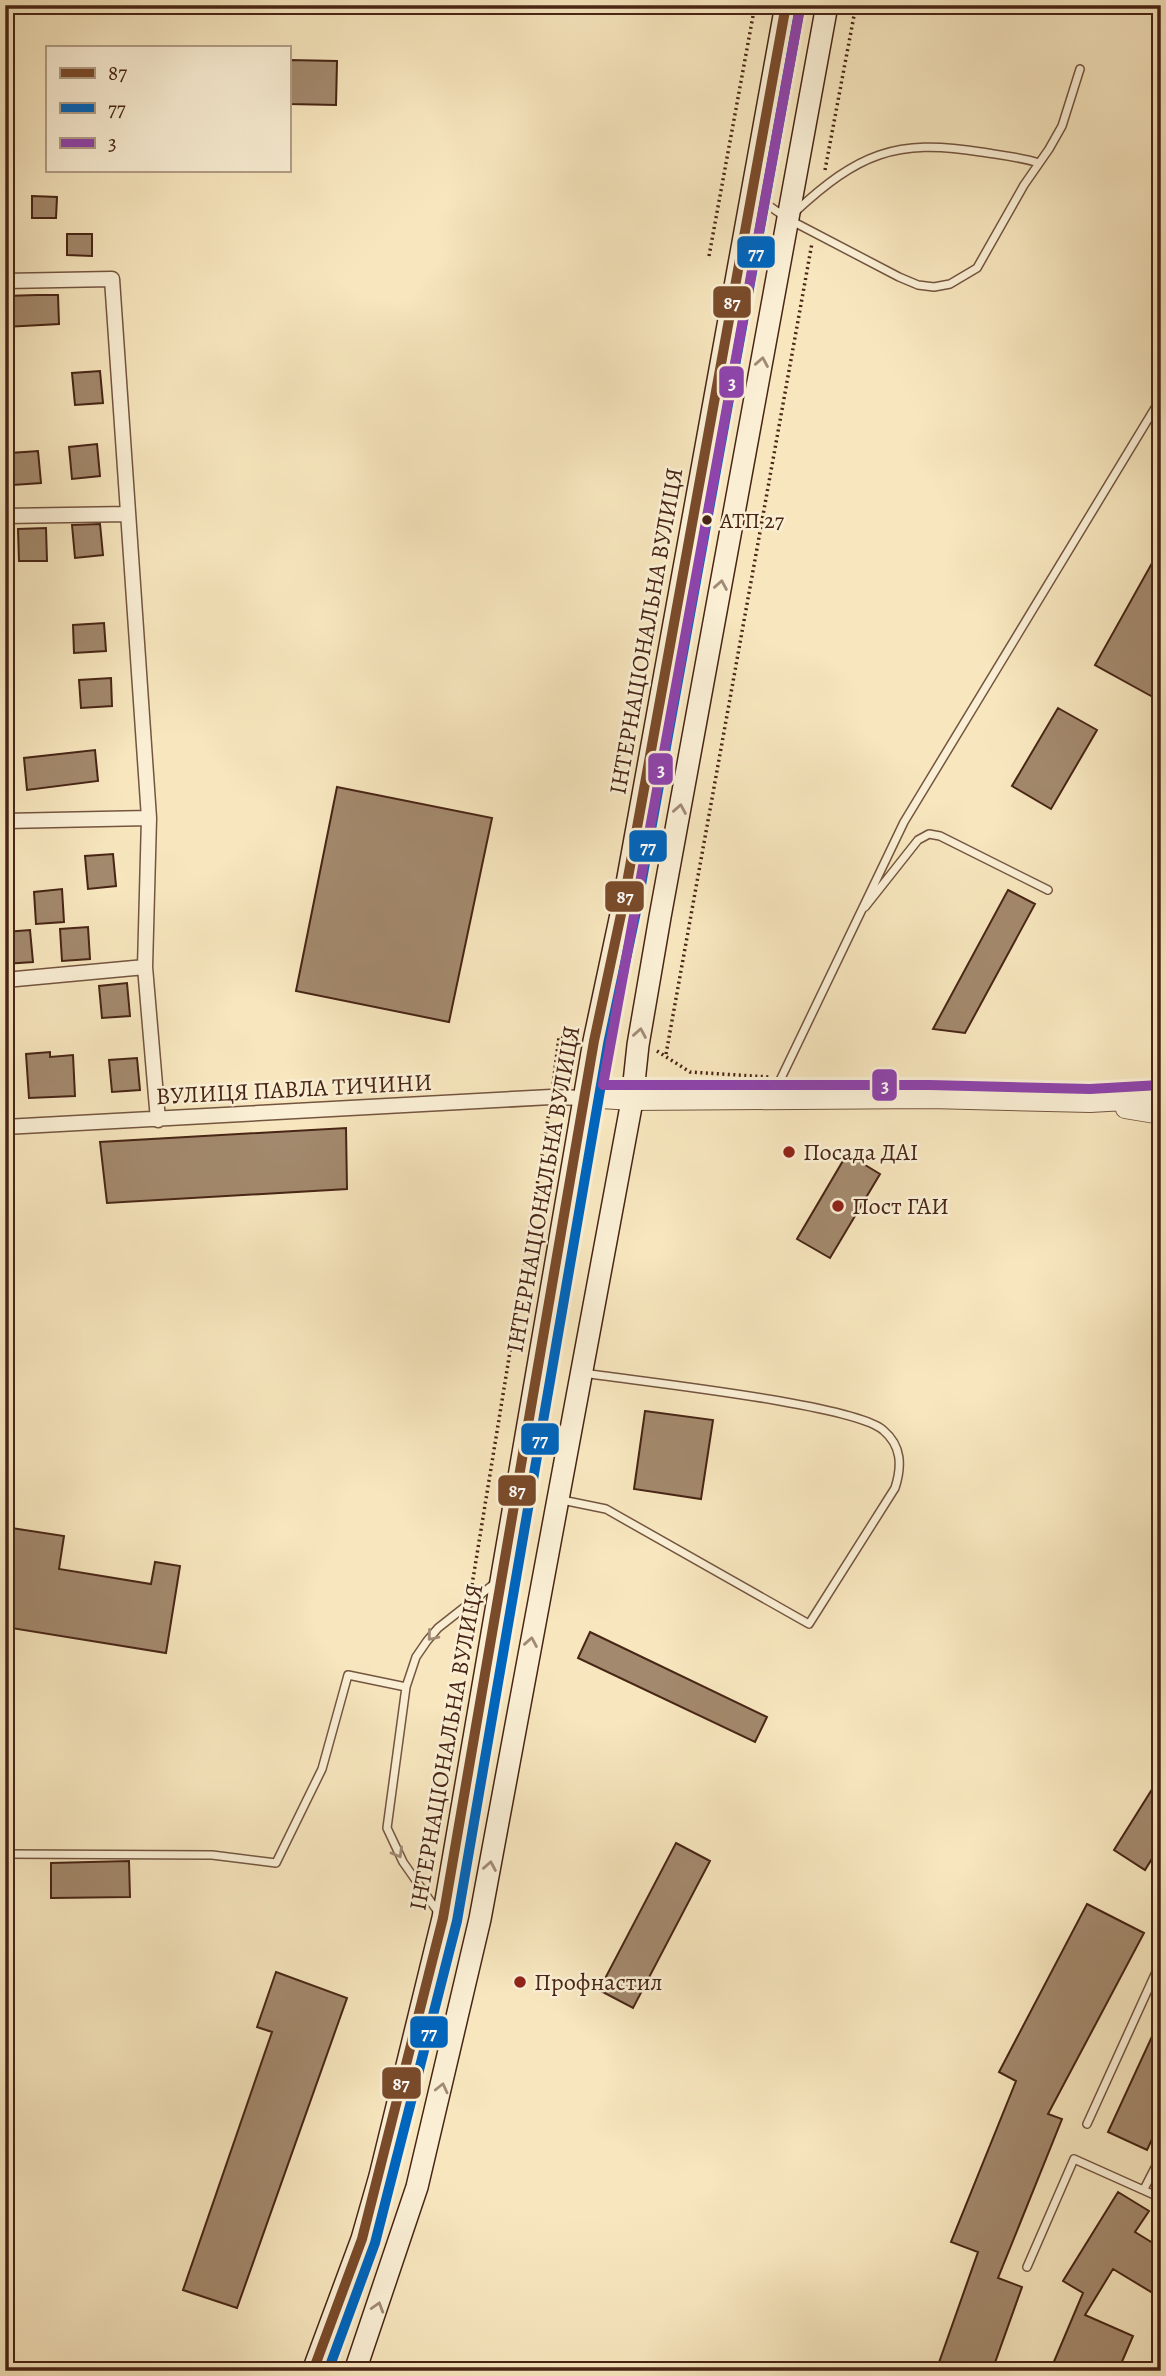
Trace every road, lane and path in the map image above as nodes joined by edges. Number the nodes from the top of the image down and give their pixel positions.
1 (755, 5) edge
2 (786, 5) edge
3 (827, 5) edge
4 (856, 5) edge
5 (1080, 69) dead end
6 (1039, 163) junction
7 (822, 188) junction
8 (752, 193) junction
9 (788, 219) junction
10 (814, 233) junction
11 (709, 256) dead end
12 (5, 281) edge
13 (1161, 398) edge
14 (128, 514) junction
15 (5, 516) edge
16 (149, 818) junction
17 (5, 821) edge
18 (1048, 890) dead end
19 (856, 917) junction
20 (145, 967) junction
21 (5, 980) edge
22 (594, 1041) junction
23 (638, 1045) junction
24 (666, 1054) junction
25 (782, 1077) junction
26 (551, 1097) junction
27 (586, 1098) junction
28 (771, 1099) junction
29 (1161, 1099) edge
30 (632, 1101) junction
31 (1090, 1103) junction
32 (1161, 1115) edge
33 (158, 1120) junction
34 (5, 1127) edge
35 (581, 1373) junction
36 (558, 1499) junction
37 (503, 1577) junction
38 (469, 1604) junction
39 (406, 1687) junction
40 (5, 1854) edge
41 (443, 1918) junction
42 (1161, 1961) edge
43 (1087, 2124) dead end
44 (1161, 2156) edge
45 (1144, 2189) junction
46 (1161, 2198) edge
47 (1027, 2267) dead end
48 (313, 2371) edge
49 (355, 2371) edge

1 - 11 path
2 - 8 main road, ІНТЕРНАЦІОНАЛЬНА ВУЛИЦЯ
3 - 9 main road
4 - 7 path
5 - 6 lane
6 - 7 lane
6 - 10 lane
7 - 9 lane
8 - 9 lane
8 - 22 main road, ІНТЕРНАЦІОНАЛЬНА ВУЛИЦЯ
9 - 10 lane
23 -> 9 main road
10 - 24 path
12 - 14 street
13 - 19 lane
14 - 15 street
14 - 16 street
16 - 17 street
16 - 20 street
18 - 19 lane
19 - 25 lane
20 - 21 street
20 - 33 street
22 - 26 path
22 - 27 main road, ІНТЕРНАЦІОНАЛЬНА ВУЛИЦЯ
23 - 24 path
23 - 30 main road
24 - 25 path
25 - 28 lane
26 - 27 street, ВУЛИЦЯ ПАВЛА ТИЧИНИ
26 - 33 street, ВУЛИЦЯ ПАВЛА ТИЧИНИ
26 - 38 path
27 - 30 street
27 - 37 main road, ІНТЕРНАЦІОНАЛЬНА ВУЛИЦЯ
28 - 30 street
28 - 31 street
29 - 31 street
30 - 35 main road
31 - 32 street
33 - 34 street, ВУЛИЦЯ ПАВЛА ТИЧИНИ
35 - 36 main road
35 - 36 lane
49 -> 36 main road
37 - 38 lane
37 - 41 main road, ІНТЕРНАЦІОНАЛЬНА ВУЛИЦЯ
38 -> 39 lane
39 - 40 lane
39 -> 41 lane
41 - 48 main road, ІНТЕРНАЦІОНАЛЬНА ВУЛИЦЯ
42 - 43 lane
44 - 45 lane
45 - 46 lane
45 - 47 lane

